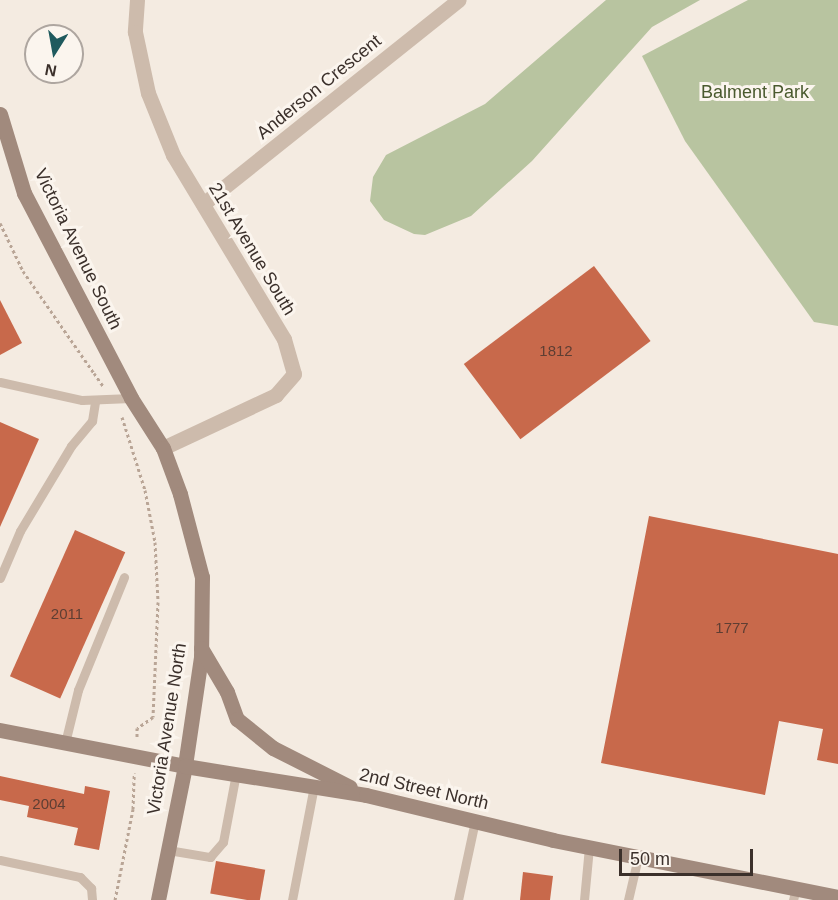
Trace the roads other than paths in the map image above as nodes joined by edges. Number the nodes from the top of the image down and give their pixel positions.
1 (136, 0) edge
2 (459, 0) edge
3 (0, 114) edge
4 (203, 204) junction
5 (0, 382) edge
6 (131, 398) junction
7 (95, 401) junction
8 (163, 448) junction
9 (124, 577) dead end
10 (0, 578) edge
11 (201, 648) junction
12 (0, 730) edge
13 (65, 743) junction
14 (185, 766) junction
15 (236, 773) junction
16 (314, 786) junction
17 (366, 795) junction
18 (475, 821) junction
19 (589, 847) junction
20 (168, 850) junction
21 (638, 856) junction
22 (0, 860) edge
23 (795, 894) edge
24 (838, 897) edge
25 (92, 900) edge
26 (158, 900) edge
27 (292, 900) edge
28 (458, 900) edge
29 (584, 900) edge
30 (628, 900) edge

1 - 4 street, 21st Avenue South
2 - 4 street, Anderson Crescent
3 - 6 main road, Victoria Avenue South
4 - 8 street, 21st Avenue South
5 - 7 lane
6 - 7 lane
6 - 8 main road, Victoria Avenue North
7 - 10 lane
8 - 11 main road, Victoria Avenue North
9 - 13 lane
11 - 14 main road, Victoria Avenue North
11 - 17 main road
12 - 13 main road, 2nd Street North
13 - 14 main road, 2nd Street North
14 - 15 main road, 2nd Street North
14 - 20 main road, Victoria Avenue North
15 - 16 main road, 2nd Street North
15 - 20 lane
16 - 17 main road, 2nd Street North
16 - 27 lane
17 - 18 main road, 2nd Street North
18 - 19 main road, 2nd Street North
18 - 28 lane
19 - 21 main road, 2nd Street North
19 - 29 lane
20 - 26 main road, Victoria Avenue North
21 - 23 main road, 2nd Street North
21 - 30 lane
22 - 25 lane
23 - 24 main road, 2nd Street North

